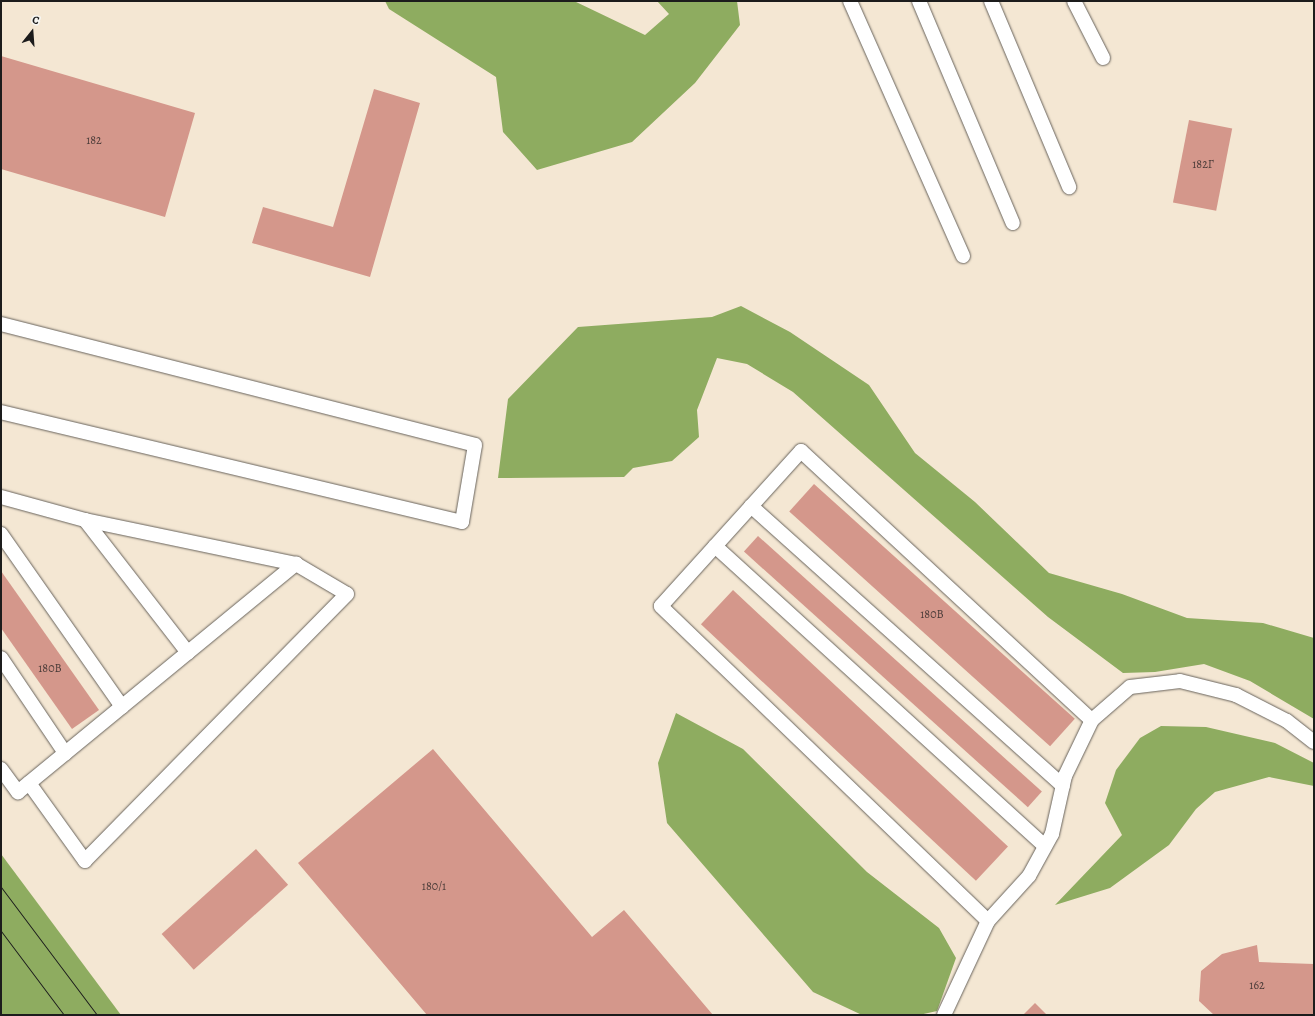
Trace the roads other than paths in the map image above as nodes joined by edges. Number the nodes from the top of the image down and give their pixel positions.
1 (850, 1) edge
2 (918, 1) edge
3 (991, 1) edge
4 (1074, 1) edge
5 (1103, 58) dead end
6 (1069, 187) dead end
7 (1013, 223) dead end
8 (963, 256) dead end
9 (1, 324) edge
10 (1, 412) edge
11 (1, 497) edge
12 (751, 506) junction
13 (85, 520) junction
14 (1, 534) edge
15 (715, 546) junction
16 (296, 564) junction
17 (188, 653) junction
18 (1, 658) edge
19 (122, 707) junction
20 (1092, 720) junction
21 (1314, 742) edge
22 (65, 753) junction
23 (1, 770) edge
24 (28, 783) junction
25 (1063, 786) junction
26 (1045, 846) junction
27 (988, 921) junction
28 (944, 1015) edge

1 - 8 lane
2 - 7 lane
3 - 6 lane
4 - 5 lane
9 - 10 lane
11 - 13 lane
12 - 15 lane
12 - 20 lane
12 - 25 lane
13 - 16 lane
13 - 17 lane
14 - 19 lane
15 - 26 lane
15 - 27 lane
16 - 17 lane
16 - 24 lane
17 - 19 lane
18 - 22 lane
19 - 22 lane
20 - 21 lane
20 - 25 lane
22 - 24 lane
23 - 24 lane
25 - 26 lane
26 - 27 lane
27 - 28 lane

